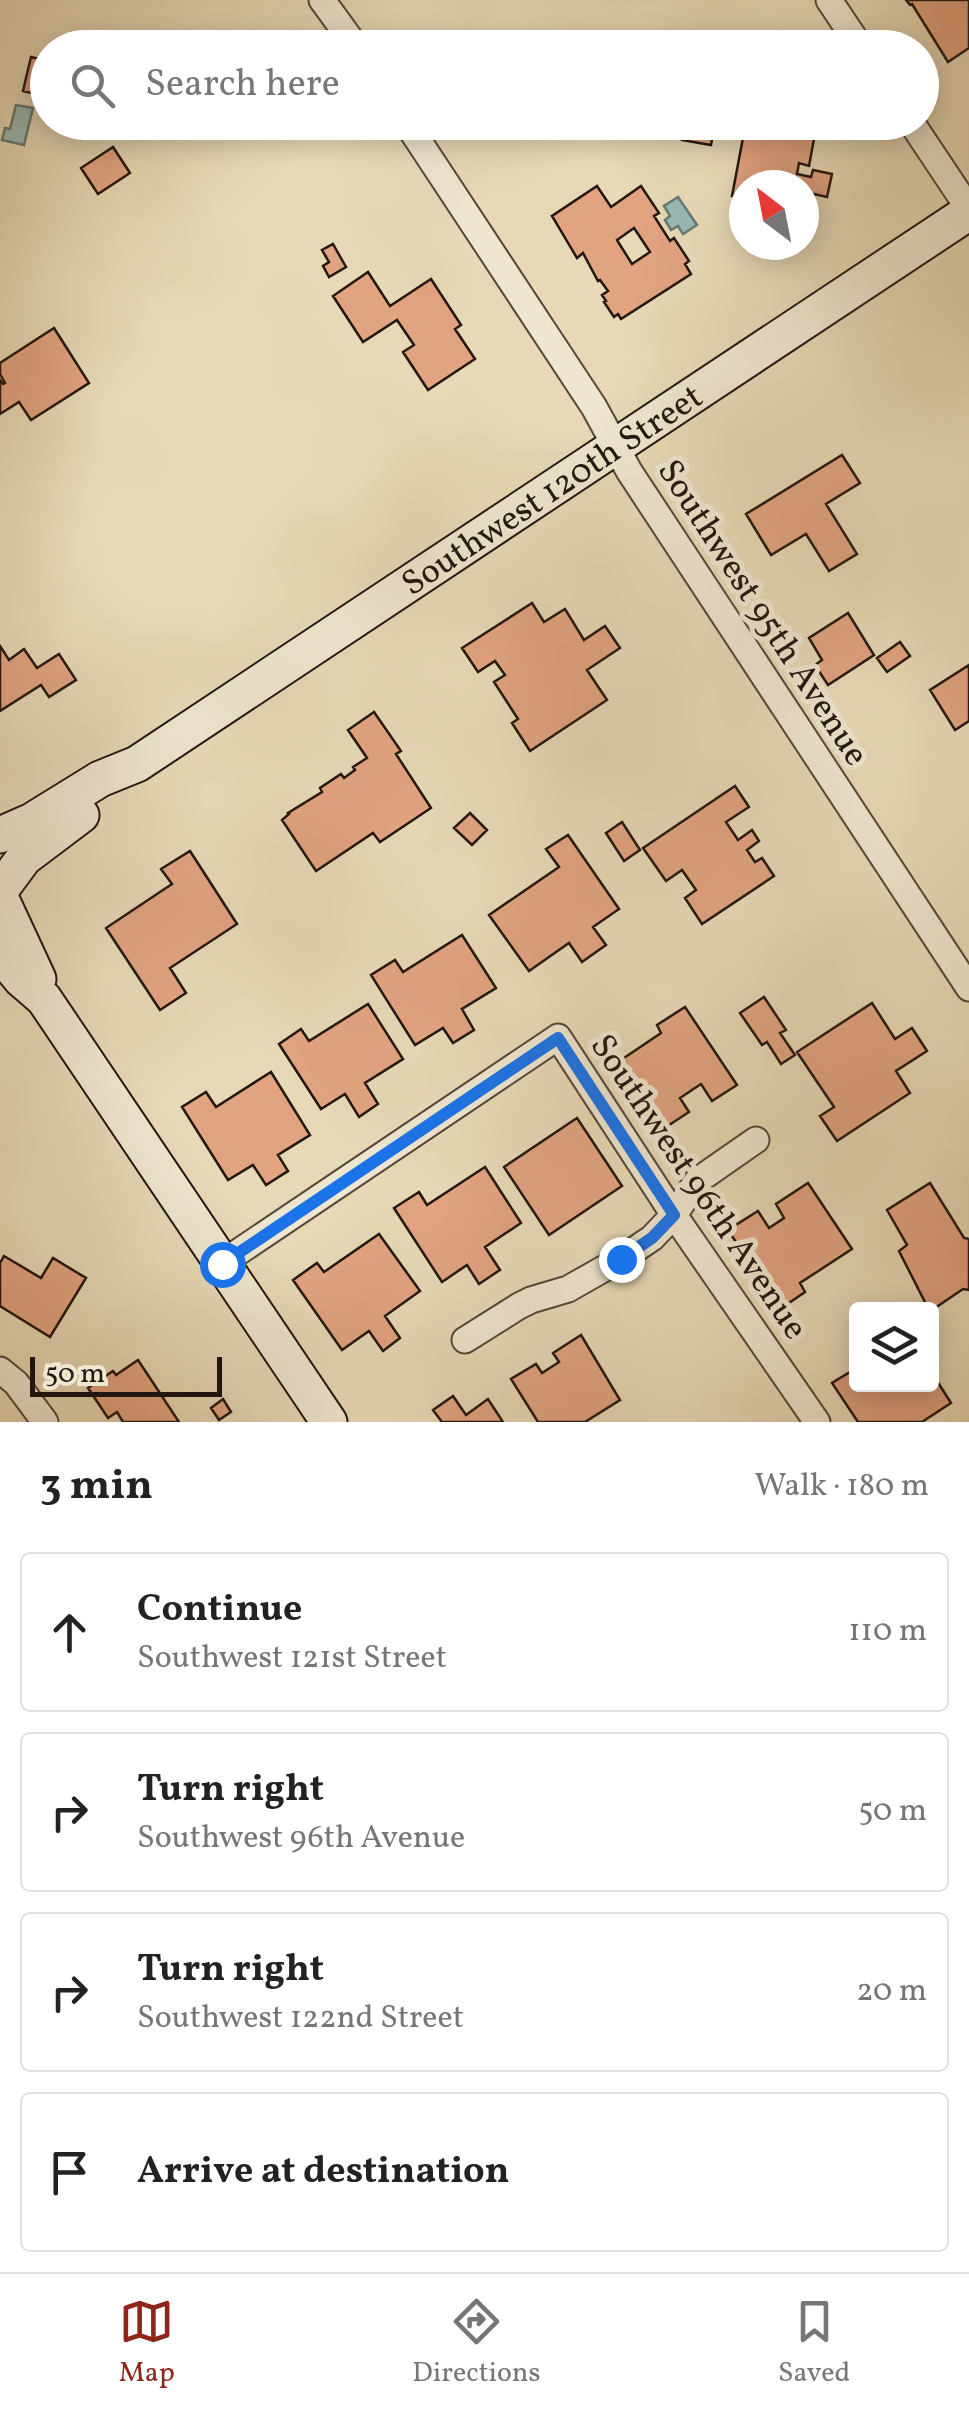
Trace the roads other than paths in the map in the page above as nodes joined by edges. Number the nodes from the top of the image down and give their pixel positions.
1 (322, 0) edge
2 (829, 0) edge
3 (344, 30) edge
4 (849, 30) edge
5 (418, 140) edge
6 (923, 140) edge
7 (969, 210) edge
8 (616, 446) junction
9 (137, 764) junction
10 (0, 835) edge
11 (1, 884) edge
12 (0, 954) edge
13 (969, 988) edge
14 (44, 999) junction
15 (756, 1140) dead end
16 (674, 1215) junction
17 (222, 1264) junction
18 (465, 1340) dead end
19 (0, 1370) edge
20 (46, 1422) edge
21 (329, 1422) edge
22 (817, 1422) edge

1 - 3 street
2 - 4 street
5 - 8 street, Southwest 95th Avenue
6 - 7 street
7 - 8 street, Southwest 120th Street
8 - 9 street, Southwest 120th Street
8 - 13 street, Southwest 95th Avenue
9 - 10 street, Southwest 120th Street
9 - 11 street, Southwest 120th Street
11 - 14 street
12 - 14 street
14 - 17 street
15 - 16 street
16 - 17 street, Southwest 96th Avenue
16 - 18 street
16 - 22 street, Southwest 96th Avenue
17 - 21 street
19 - 20 street

